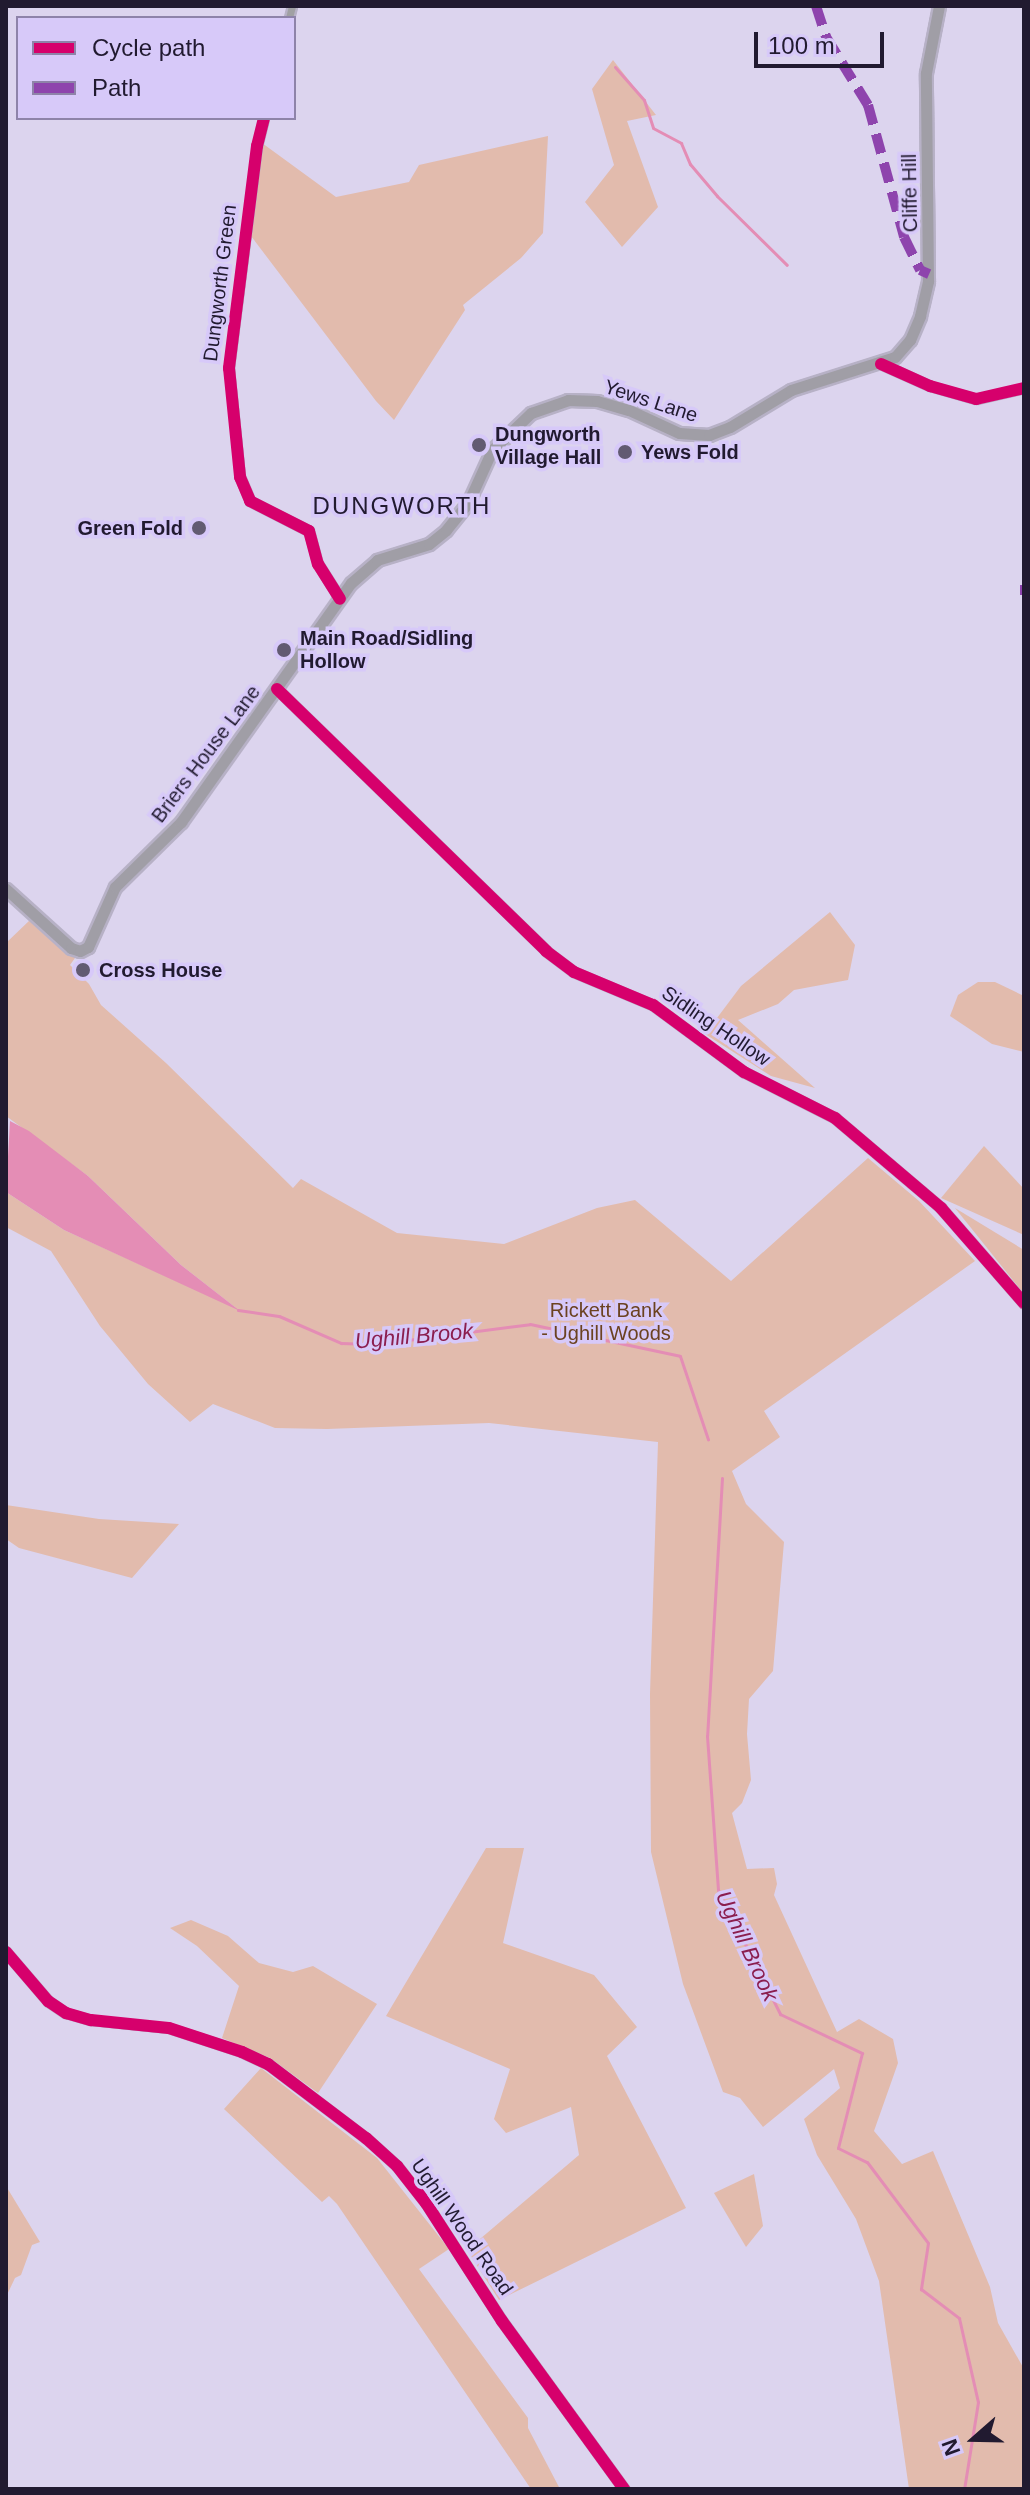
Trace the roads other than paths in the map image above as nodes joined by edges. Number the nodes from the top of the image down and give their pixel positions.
1 (939, 6) edge
2 (264, 120) edge
3 (881, 364) junction
4 (1024, 388) edge
5 (340, 599) junction
6 (277, 689) junction
7 (6, 889) edge
8 (1024, 1303) edge
9 (6, 1952) edge
10 (624, 2489) edge

1 - 3 main road, Cliffe Hill
2 - 5 street, Dungworth Green
3 - 4 street
3 - 5 main road, Yews Lane
5 - 6 main road, Yews Lane
6 - 7 main road, Briers House Lane
6 - 8 street, Sidling Hollow
9 - 10 street, Ughill Wood Road

